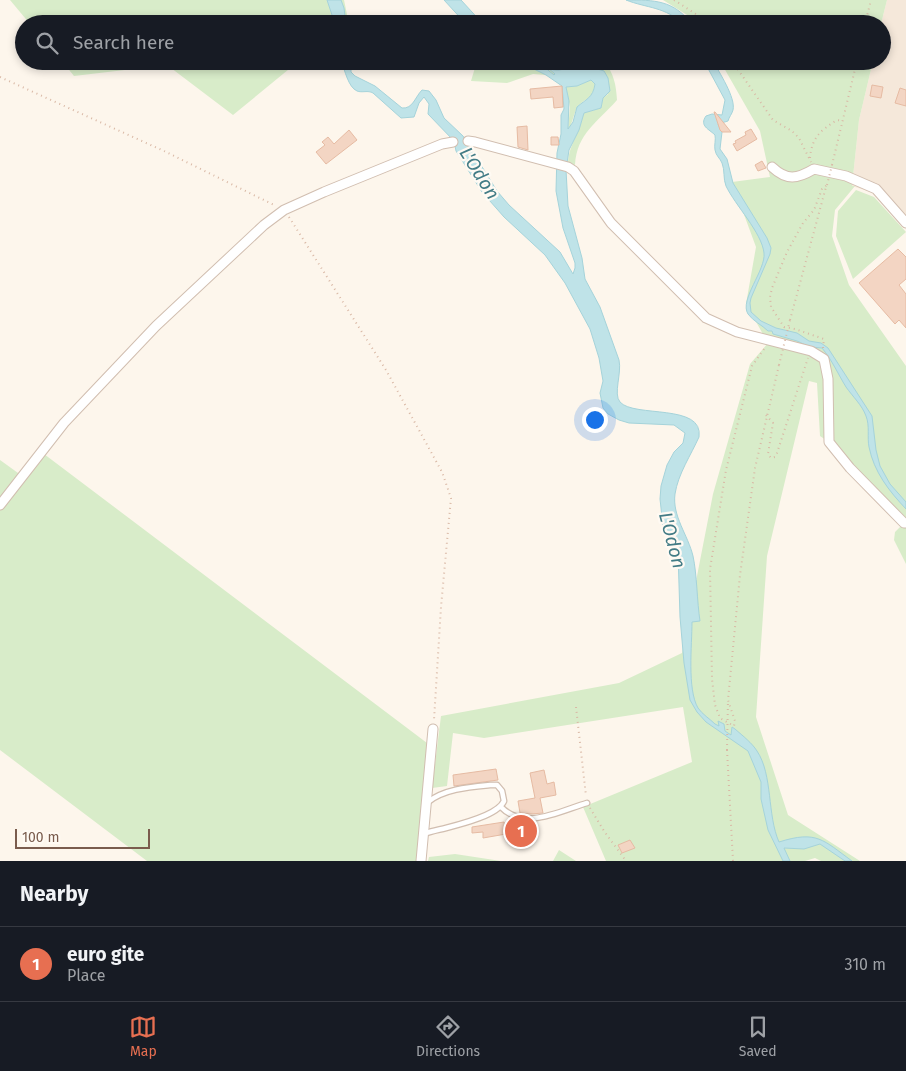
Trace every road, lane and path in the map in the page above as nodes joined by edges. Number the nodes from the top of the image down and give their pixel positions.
1 (674, 0) edge
2 (871, 0) edge
3 (697, 15) edge
4 (867, 15) edge
5 (738, 70) edge
6 (855, 70) edge
7 (0, 77) edge
8 (843, 121) junction
9 (453, 142) dead end
10 (468, 142) dead end
11 (810, 159) junction
12 (772, 167) dead end
13 (814, 169) junction
14 (827, 185) junction
15 (284, 210) junction
16 (906, 223) edge
17 (770, 341) junction
18 (824, 342) dead end
19 (811, 351) junction
20 (766, 415) junction
21 (0, 505) edge
22 (906, 523) edge
23 (728, 700) junction
24 (576, 707) dead end
25 (433, 730) joint
26 (427, 802) junction
27 (587, 803) junction
28 (501, 807) junction
29 (424, 834) junction
30 (421, 861) edge
31 (626, 861) edge
32 (733, 861) edge

1 - 3 path
2 - 4 path
5 - 11 path
6 - 8 path
7 - 15 path
8 - 11 path
8 - 14 path, bridge
9 - 15 street
10 - 17 street
11 - 13 path
12 - 13 street
13 - 16 street
14 - 18 path
14 - 20 path, bridge
15 - 21 street
15 - 25 path
17 - 19 street
17 - 23 path
19 - 20 path
19 - 22 street
20 - 23 path
23 - 32 path, bridge
24 - 27 path
25 - 26 street
26 - 28 lane
26 - 29 street
27 - 28 lane
27 - 31 path
28 - 29 lane
29 - 30 street

